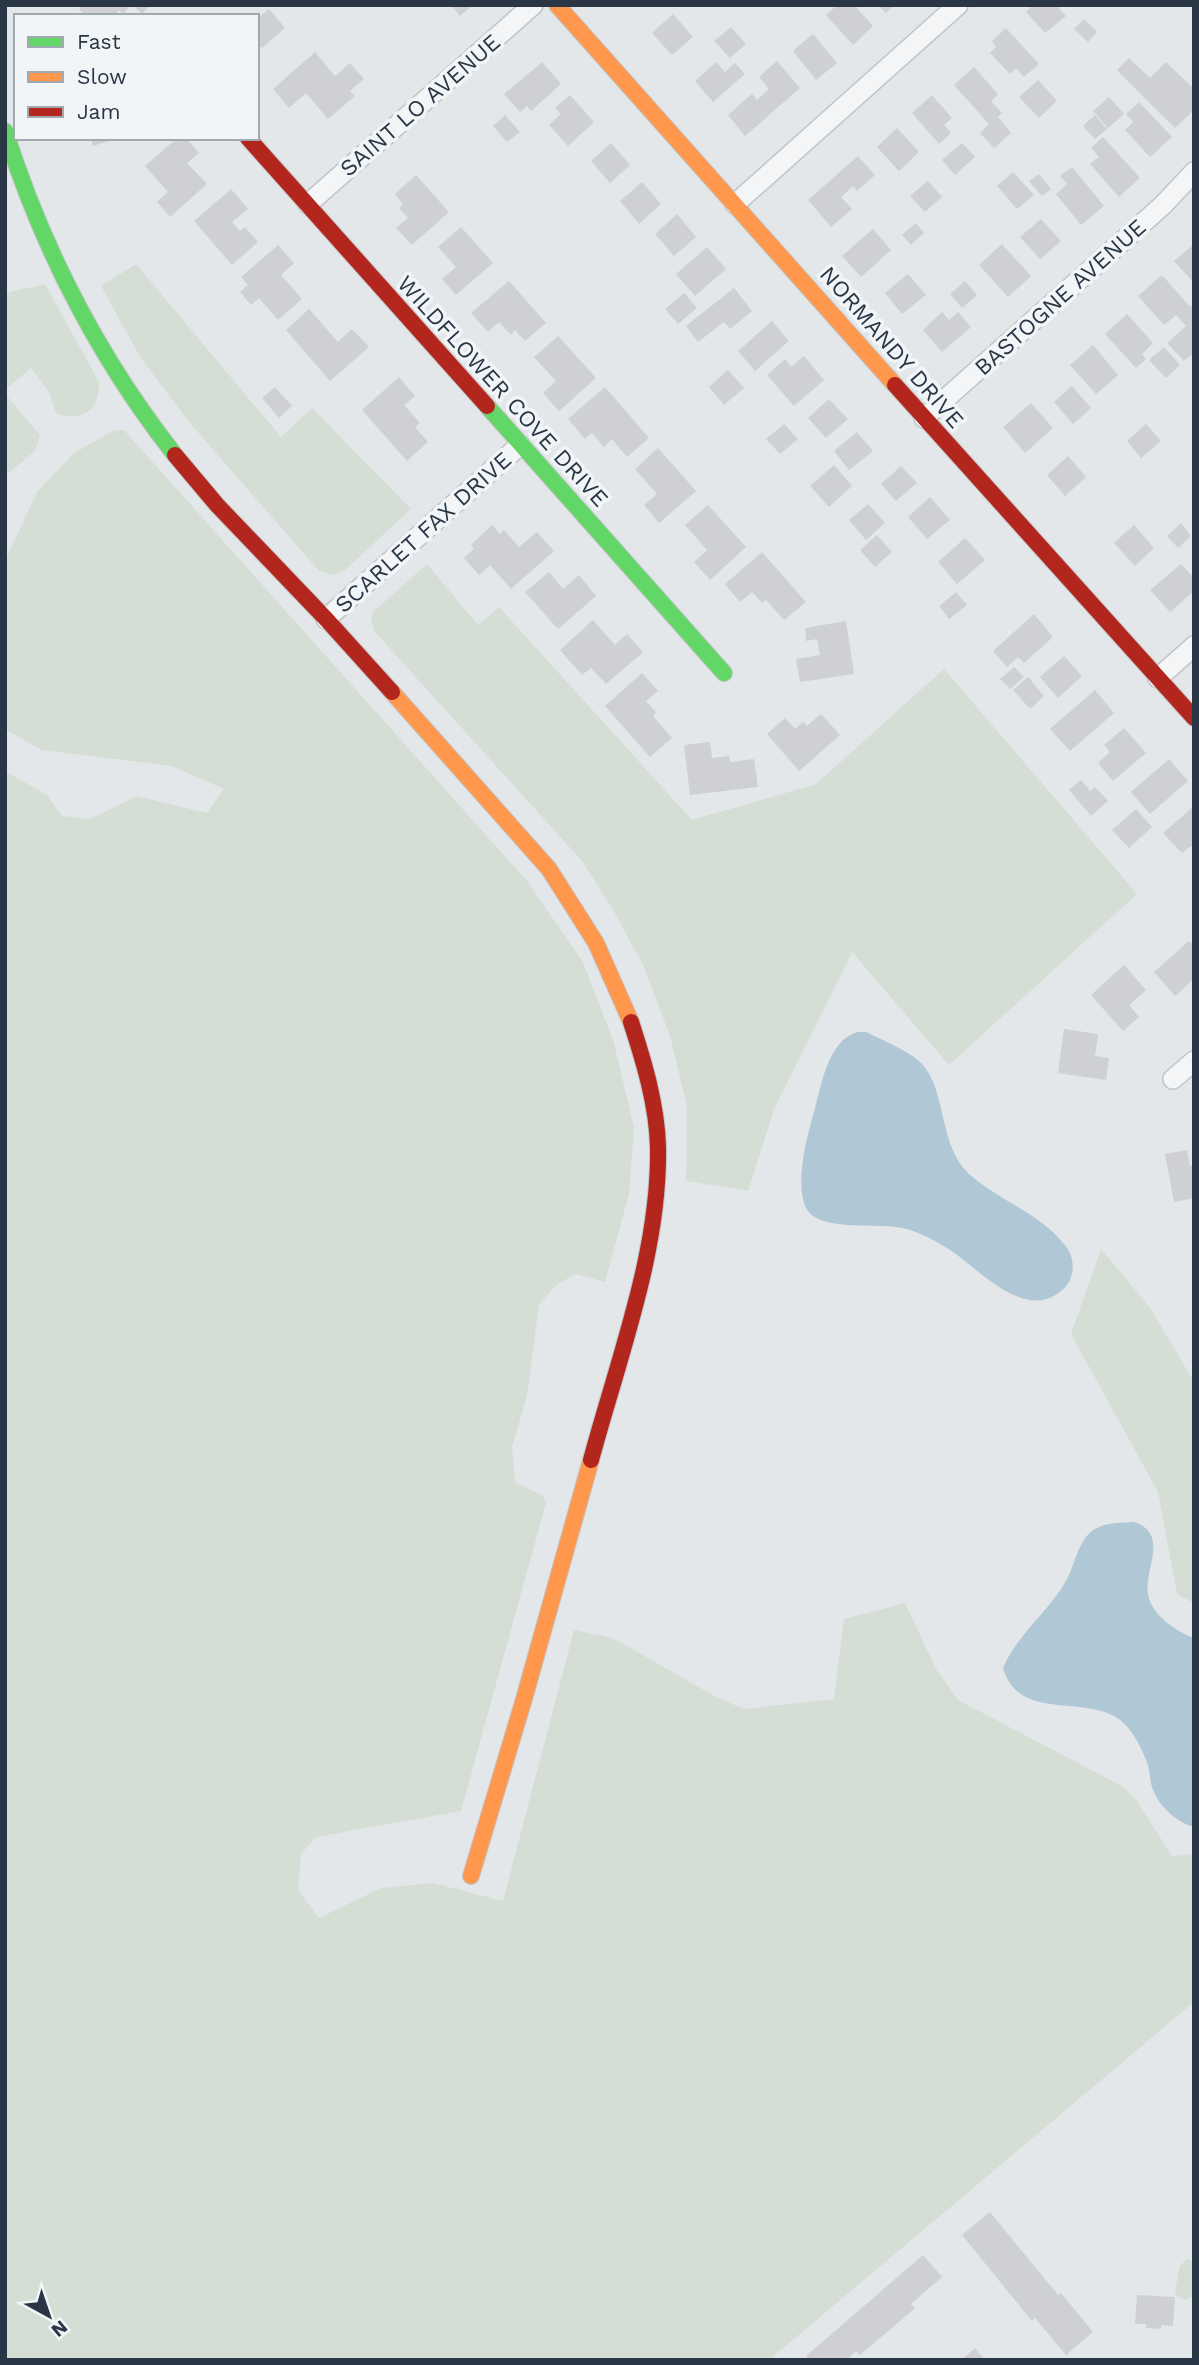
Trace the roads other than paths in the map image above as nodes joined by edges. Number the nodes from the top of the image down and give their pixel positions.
1 (533, 5) edge
2 (557, 5) edge
3 (958, 5) edge
4 (5, 131) edge
5 (250, 140) edge
6 (1194, 172) edge
7 (307, 204) junction
8 (735, 204) junction
9 (923, 418) junction
10 (520, 445) junction
11 (326, 619) junction
12 (1194, 646) edge
13 (724, 673) dead end
14 (1158, 678) junction
15 (1194, 718) edge
16 (1194, 1061) edge
17 (1173, 1079) dead end
18 (471, 1876) dead end

1 - 7 street, SAINT LO AVENUE
2 - 8 street, NORMANDY DRIVE
3 - 8 street
4 - 11 street
5 - 7 street, WILDFLOWER COVE DRIVE
6 - 9 street, BASTOGNE AVENUE
7 - 10 street, WILDFLOWER COVE DRIVE
8 - 9 street, NORMANDY DRIVE
9 - 14 street, NORMANDY DRIVE
10 - 11 street, SCARLET FAX DRIVE
10 - 13 street, WILDFLOWER COVE DRIVE
11 - 18 street
12 - 14 street
14 - 15 street, NORMANDY DRIVE
16 - 17 street

